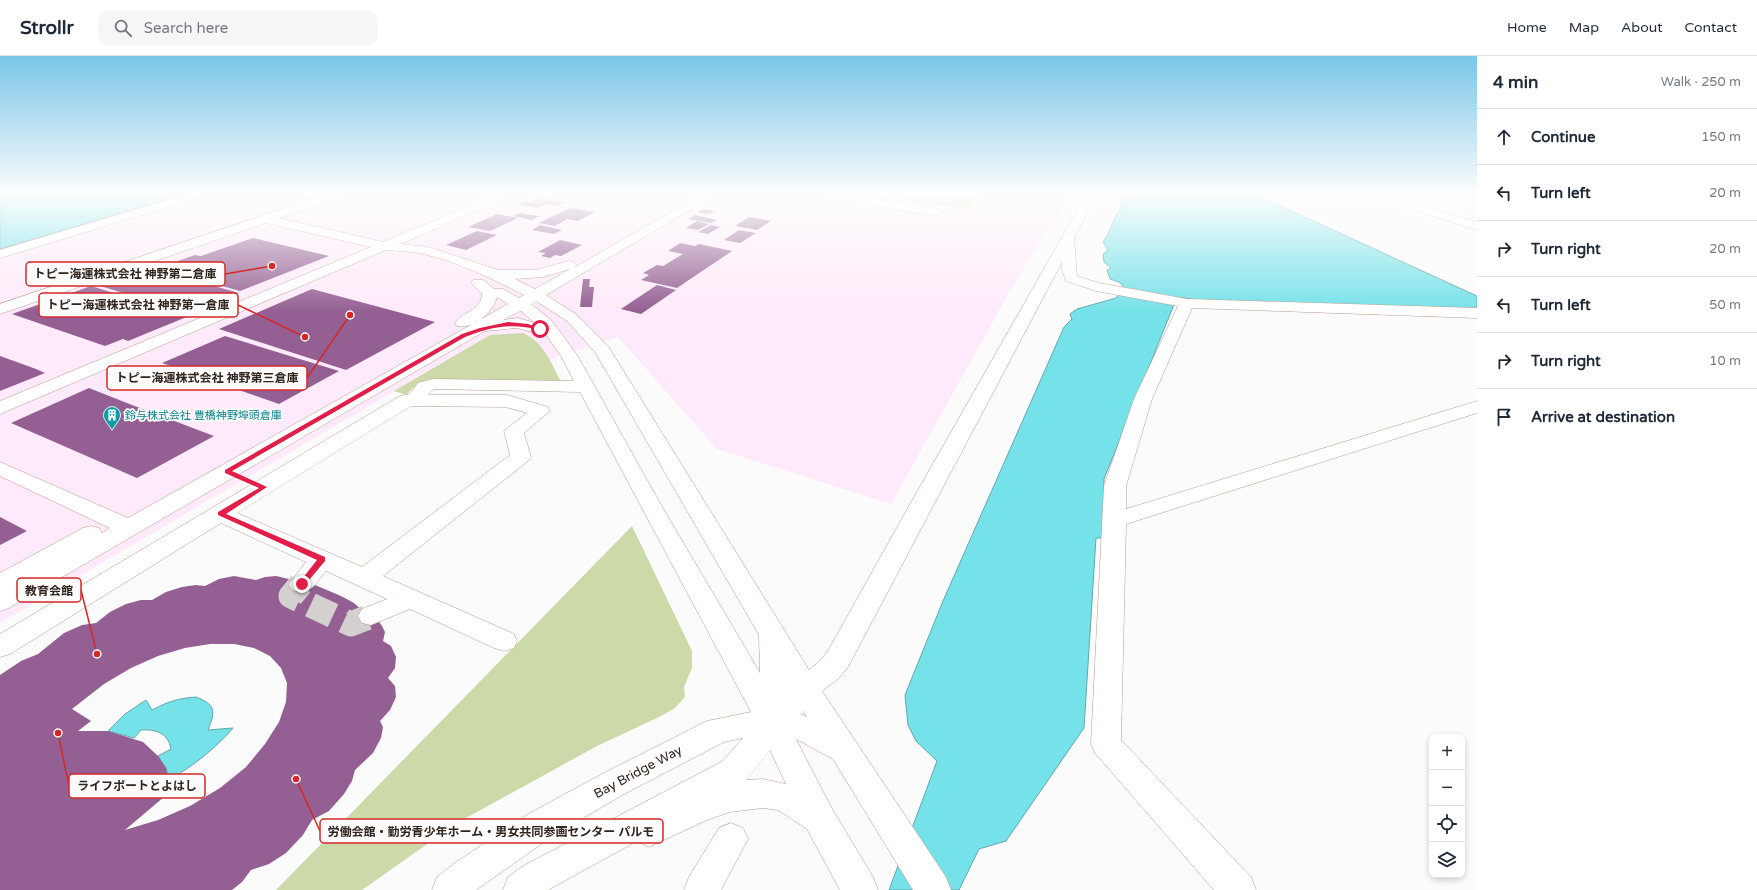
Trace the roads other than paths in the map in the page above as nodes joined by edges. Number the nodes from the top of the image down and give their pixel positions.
1 (67, 234) edge
2 (222, 234) edge
3 (331, 234) edge
4 (413, 234) edge
5 (631, 234) edge
6 (638, 234) edge
7 (1070, 234) edge
8 (1068, 237) junction
9 (384, 246) junction
10 (0, 254) edge
11 (580, 265) junction
12 (490, 272) junction
13 (478, 283) junction
14 (523, 297) junction
15 (1183, 301) junction
16 (0, 309) edge
17 (1477, 313) edge
18 (572, 318) junction
19 (457, 334) junction
20 (555, 334) junction
21 (587, 387) junction
22 (415, 400) junction
23 (1477, 407) edge
24 (0, 408) edge
25 (0, 468) edge
26 (227, 472) junction
27 (264, 487) junction
28 (220, 514) junction
29 (1115, 520) junction
30 (121, 524) junction
31 (322, 559) junction
32 (364, 578) junction
33 (0, 584) edge
34 (302, 584) tunnel mouth
35 (410, 599) junction
36 (0, 602) edge
37 (371, 616) tunnel mouth
38 (770, 630) junction
39 (504, 641) dead end
40 (0, 647) edge
41 (806, 689) junction
42 (773, 724) junction
43 (844, 750) junction
44 (819, 818) junction
45 (731, 839) dead end
46 (528, 884) edge
47 (450, 890) edge
48 (702, 890) edge
49 (860, 890) edge
50 (933, 890) edge
51 (1238, 890) edge

1 - 10 street
2 - 16 street
3 - 9 street
4 - 9 street
5 - 11 street
6 - 11 street
7 - 8 street
8 - 15 street
8 - 41 street
9 - 12 street
9 - 13 street
9 - 24 street
11 - 12 street
11 - 14 street
11 - 18 street
12 - 14 street
13 - 14 street
13 - 19 street
14 - 18 street
14 - 19 street
14 - 20 street
15 - 17 street
15 - 29 street
18 - 38 street
19 - 20 street
19 - 26 street
19 - 30 street
20 - 21 street
21 - 22 street
21 - 42 street
22 - 27 street
22 - 32 street
23 - 29 street
25 - 30 street
26 - 27 street
26 - 30 street
27 - 28 street
28 - 31 street
28 - 40 street
29 - 51 street
30 - 33 street
30 - 36 street
31 - 32 street
31 - 34 street
32 - 35 street
35 - 37 street
35 - 39 street
38 - 41 street
38 - 42 street
41 - 42 street
41 - 43 street
42 - 43 street, Bay Bridge Way
42 - 44 street
42 - 46 street
42 - 47 street, Bay Bridge Way
43 - 50 street
44 - 46 street
44 - 49 street
45 - 48 street

